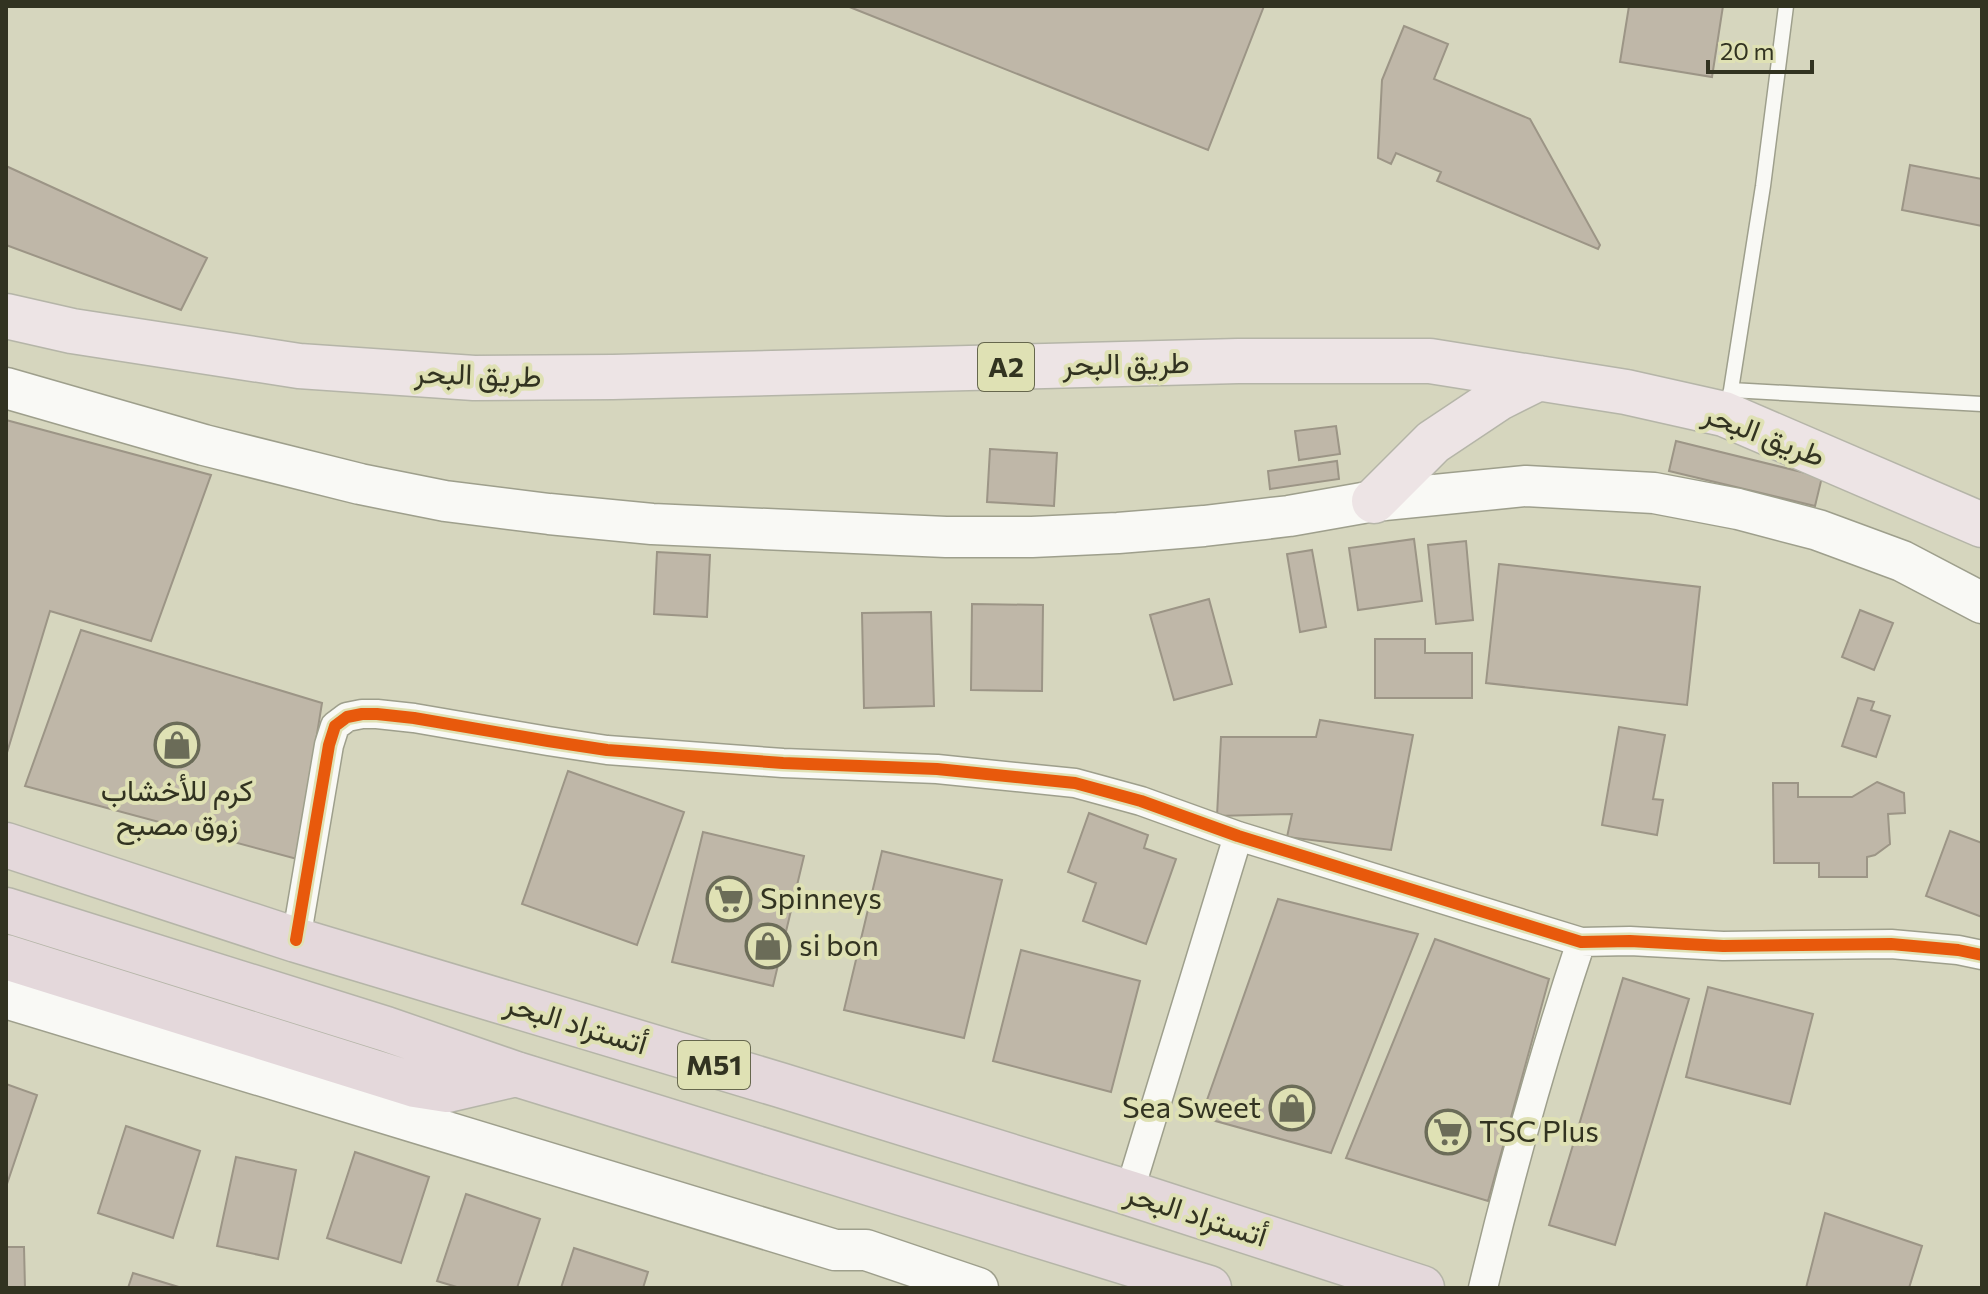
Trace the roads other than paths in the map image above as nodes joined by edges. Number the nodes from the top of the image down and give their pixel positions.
1 (1786, 6) edge
2 (6, 316) edge
3 (1539, 378) junction
4 (6, 388) edge
5 (1728, 402) junction
6 (1982, 404) edge
7 (1374, 501) junction
8 (1982, 525) edge
9 (1982, 603) edge
10 (1238, 836) junction
11 (6, 845) edge
12 (6, 910) edge
13 (296, 940) junction
14 (1581, 942) junction
15 (1982, 955) edge
16 (6, 957) edge
17 (6, 998) edge
18 (516, 1074) junction
19 (1129, 1193) junction
20 (835, 1250) junction
21 (905, 1288) edge
22 (978, 1288) edge
23 (1209, 1288) edge
24 (1422, 1288) edge
25 (1483, 1288) edge

1 - 5 lane
2 - 3 main road, طريق البحر / A2
3 - 5 main road, طريق البحر / A2
3 - 7 main road
4 - 7 main road
5 - 6 lane
5 - 8 main road, طريق البحر / A2
7 - 9 main road
10 - 13 street
10 - 14 street
10 - 19 street
11 - 13 highway, أتستراد البحر / M51
12 - 18 highway, M51
13 - 19 highway, أتستراد البحر / M51
14 - 15 street
14 - 25 street
16 - 18 highway
17 - 20 main road
18 - 23 highway, M51
19 - 24 highway, أتستراد البحر / M51
20 - 21 main road
20 - 22 main road

